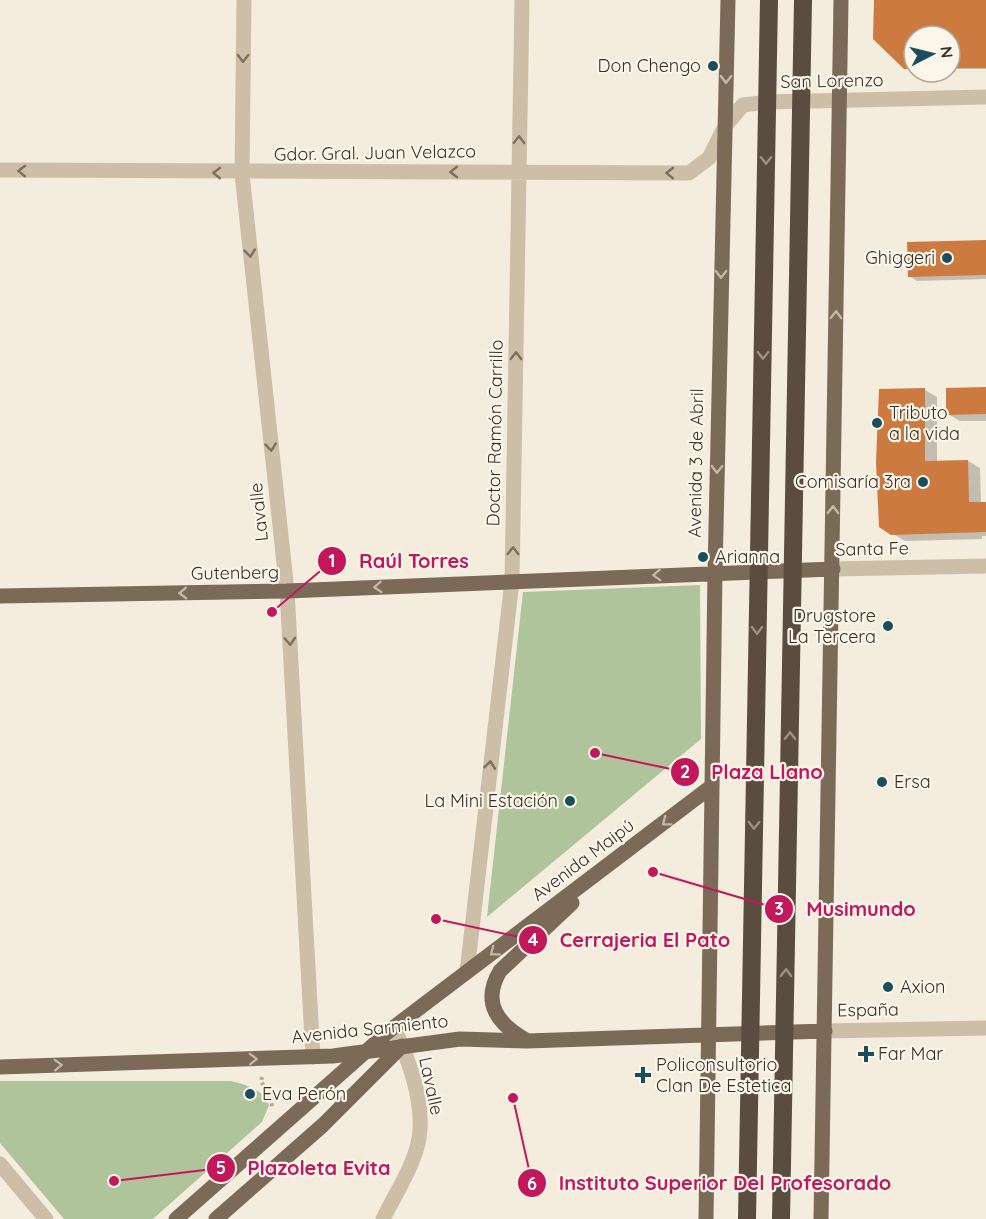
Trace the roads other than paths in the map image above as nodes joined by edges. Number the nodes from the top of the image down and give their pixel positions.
1 (244, 0) edge
2 (522, 0) edge
3 (728, 0) edge
4 (769, 0) edge
5 (803, 0) edge
6 (840, 0) edge
7 (986, 97) edge
8 (838, 100) junction
9 (800, 101) junction
10 (768, 102) junction
11 (725, 126) junction
12 (0, 170) edge
13 (519, 171) junction
14 (242, 174) junction
15 (986, 566) edge
16 (833, 569) junction
17 (793, 570) junction
18 (715, 572) junction
19 (759, 572) junction
20 (512, 581) junction
21 (287, 591) junction
22 (0, 596) edge
23 (712, 786) junction
24 (627, 851) junction
25 (467, 972) junction
26 (394, 1027) junction
27 (986, 1028) edge
28 (825, 1031) junction
29 (751, 1032) junction
30 (785, 1032) junction
31 (709, 1034) junction
32 (527, 1041) junction
33 (402, 1046) junction
34 (362, 1052) junction
35 (313, 1057) junction
36 (0, 1067) edge
37 (0, 1164) edge
38 (46, 1219) edge
39 (176, 1219) edge
40 (216, 1219) edge
41 (383, 1219) edge
42 (706, 1219) edge
43 (747, 1219) edge
44 (781, 1219) edge
45 (821, 1219) edge

1 -> 14 street, Lavalle
13 -> 2 street, Doctor Ramón Carrillo
3 -> 11 main road, Avenida 3 de Abril
4 - 10 highway
5 - 9 highway
6 - 8 main road
7 - 8 street, San Lorenzo
8 - 9 street, San Lorenzo
16 -> 8 main road
9 - 10 street, San Lorenzo
9 - 17 highway
10 - 11 street, San Lorenzo
10 -> 19 highway
11 -> 13 street, Gdor. Gral. Juan Velazco
11 -> 18 main road, Avenida 3 de Abril
14 -> 12 street, Gdor. Gral. Juan Velazco
13 -> 14 street, Gdor. Gral. Juan Velazco
20 -> 13 street, Doctor Ramón Carrillo
14 -> 21 street, Lavalle
15 - 16 street, Santa Fe
16 - 17 main road, Santa Fe
16 - 28 main road
17 - 19 main road, Santa Fe
30 -> 17 highway
18 - 19 main road, Gutenberg
18 -> 20 main road, Gutenberg
18 - 23 main road, Avenida 3 de Abril
19 -> 29 highway
20 -> 21 main road, Gutenberg
25 -> 20 street, Doctor Ramón Carrillo
21 -> 22 main road, Gutenberg
21 -> 35 street, Lavalle
23 -> 24 main road, Avenida Maipú
23 - 31 main road, Avenida 3 de Abril
24 -> 25 main road, Avenida Maipú
24 - 32 main road
25 - 26 main road, Avenida Maipú
26 - 33 street, Lavalle
26 - 34 main road, Avenida Maipú
27 - 28 street, España
28 - 30 main road, España
28 - 45 main road
29 - 30 main road, España
29 - 31 main road, España
29 - 43 highway
30 - 44 highway
31 - 32 main road, Avenida Sarmiento
31 - 42 main road, Avenida 3 de Abril
32 - 33 main road, Avenida Sarmiento
33 - 34 main road, Avenida Sarmiento
33 - 40 main road
33 - 41 street, Lavalle
34 - 35 main road, Avenida Sarmiento
34 - 39 main road, Avenida Maipú
36 -> 35 main road, Avenida Sarmiento
37 - 38 street

